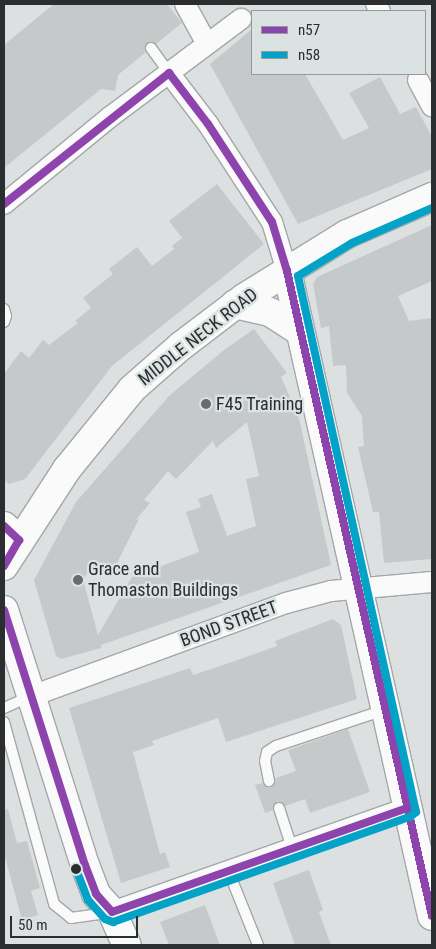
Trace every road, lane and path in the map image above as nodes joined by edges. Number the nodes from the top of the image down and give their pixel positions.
1 (185, 4) edge
2 (241, 19) dead end
3 (207, 44) junction
4 (151, 48) dead end
5 (169, 73) junction
6 (418, 80) dead end
7 (432, 106) edge
8 (432, 198) edge
9 (4, 204) edge
10 (287, 271) junction
11 (235, 304) junction
12 (4, 309) edge
13 (4, 322) edge
14 (299, 331) junction
15 (12, 533) edge
16 (4, 566) edge
17 (432, 582) edge
18 (357, 590) junction
19 (4, 610) edge
20 (32, 696) junction
21 (4, 708) edge
22 (385, 710) junction
23 (4, 722) edge
24 (269, 781) dead end
25 (279, 808) dead end
26 (407, 808) junction
27 (292, 848) junction
28 (426, 862) edge
29 (228, 870) junction
30 (112, 912) junction
31 (432, 916) edge
32 (127, 945) edge
33 (258, 945) edge

1 - 3 street
2 - 3 street
3 - 5 street
4 - 5 lane
5 - 9 street
5 - 10 street
6 - 7 street
8 - 10 street, MIDDLE NECK ROAD
10 - 11 street, MIDDLE NECK ROAD
10 - 14 street
11 - 14 street
11 - 15 street, MIDDLE NECK ROAD
12 - 13 lane
14 - 18 street
15 - 16 street, MIDDLE NECK ROAD
17 - 18 street, BOND STREET
18 - 20 street, BOND STREET
18 - 22 street
19 - 20 street
20 - 21 lane
20 - 30 street
22 - 24 lane
22 - 26 street
23 - 30 lane
25 - 27 lane
26 - 27 street
26 - 28 street
27 - 29 street
28 - 31 street
29 - 30 street
29 - 33 lane
30 - 32 street

